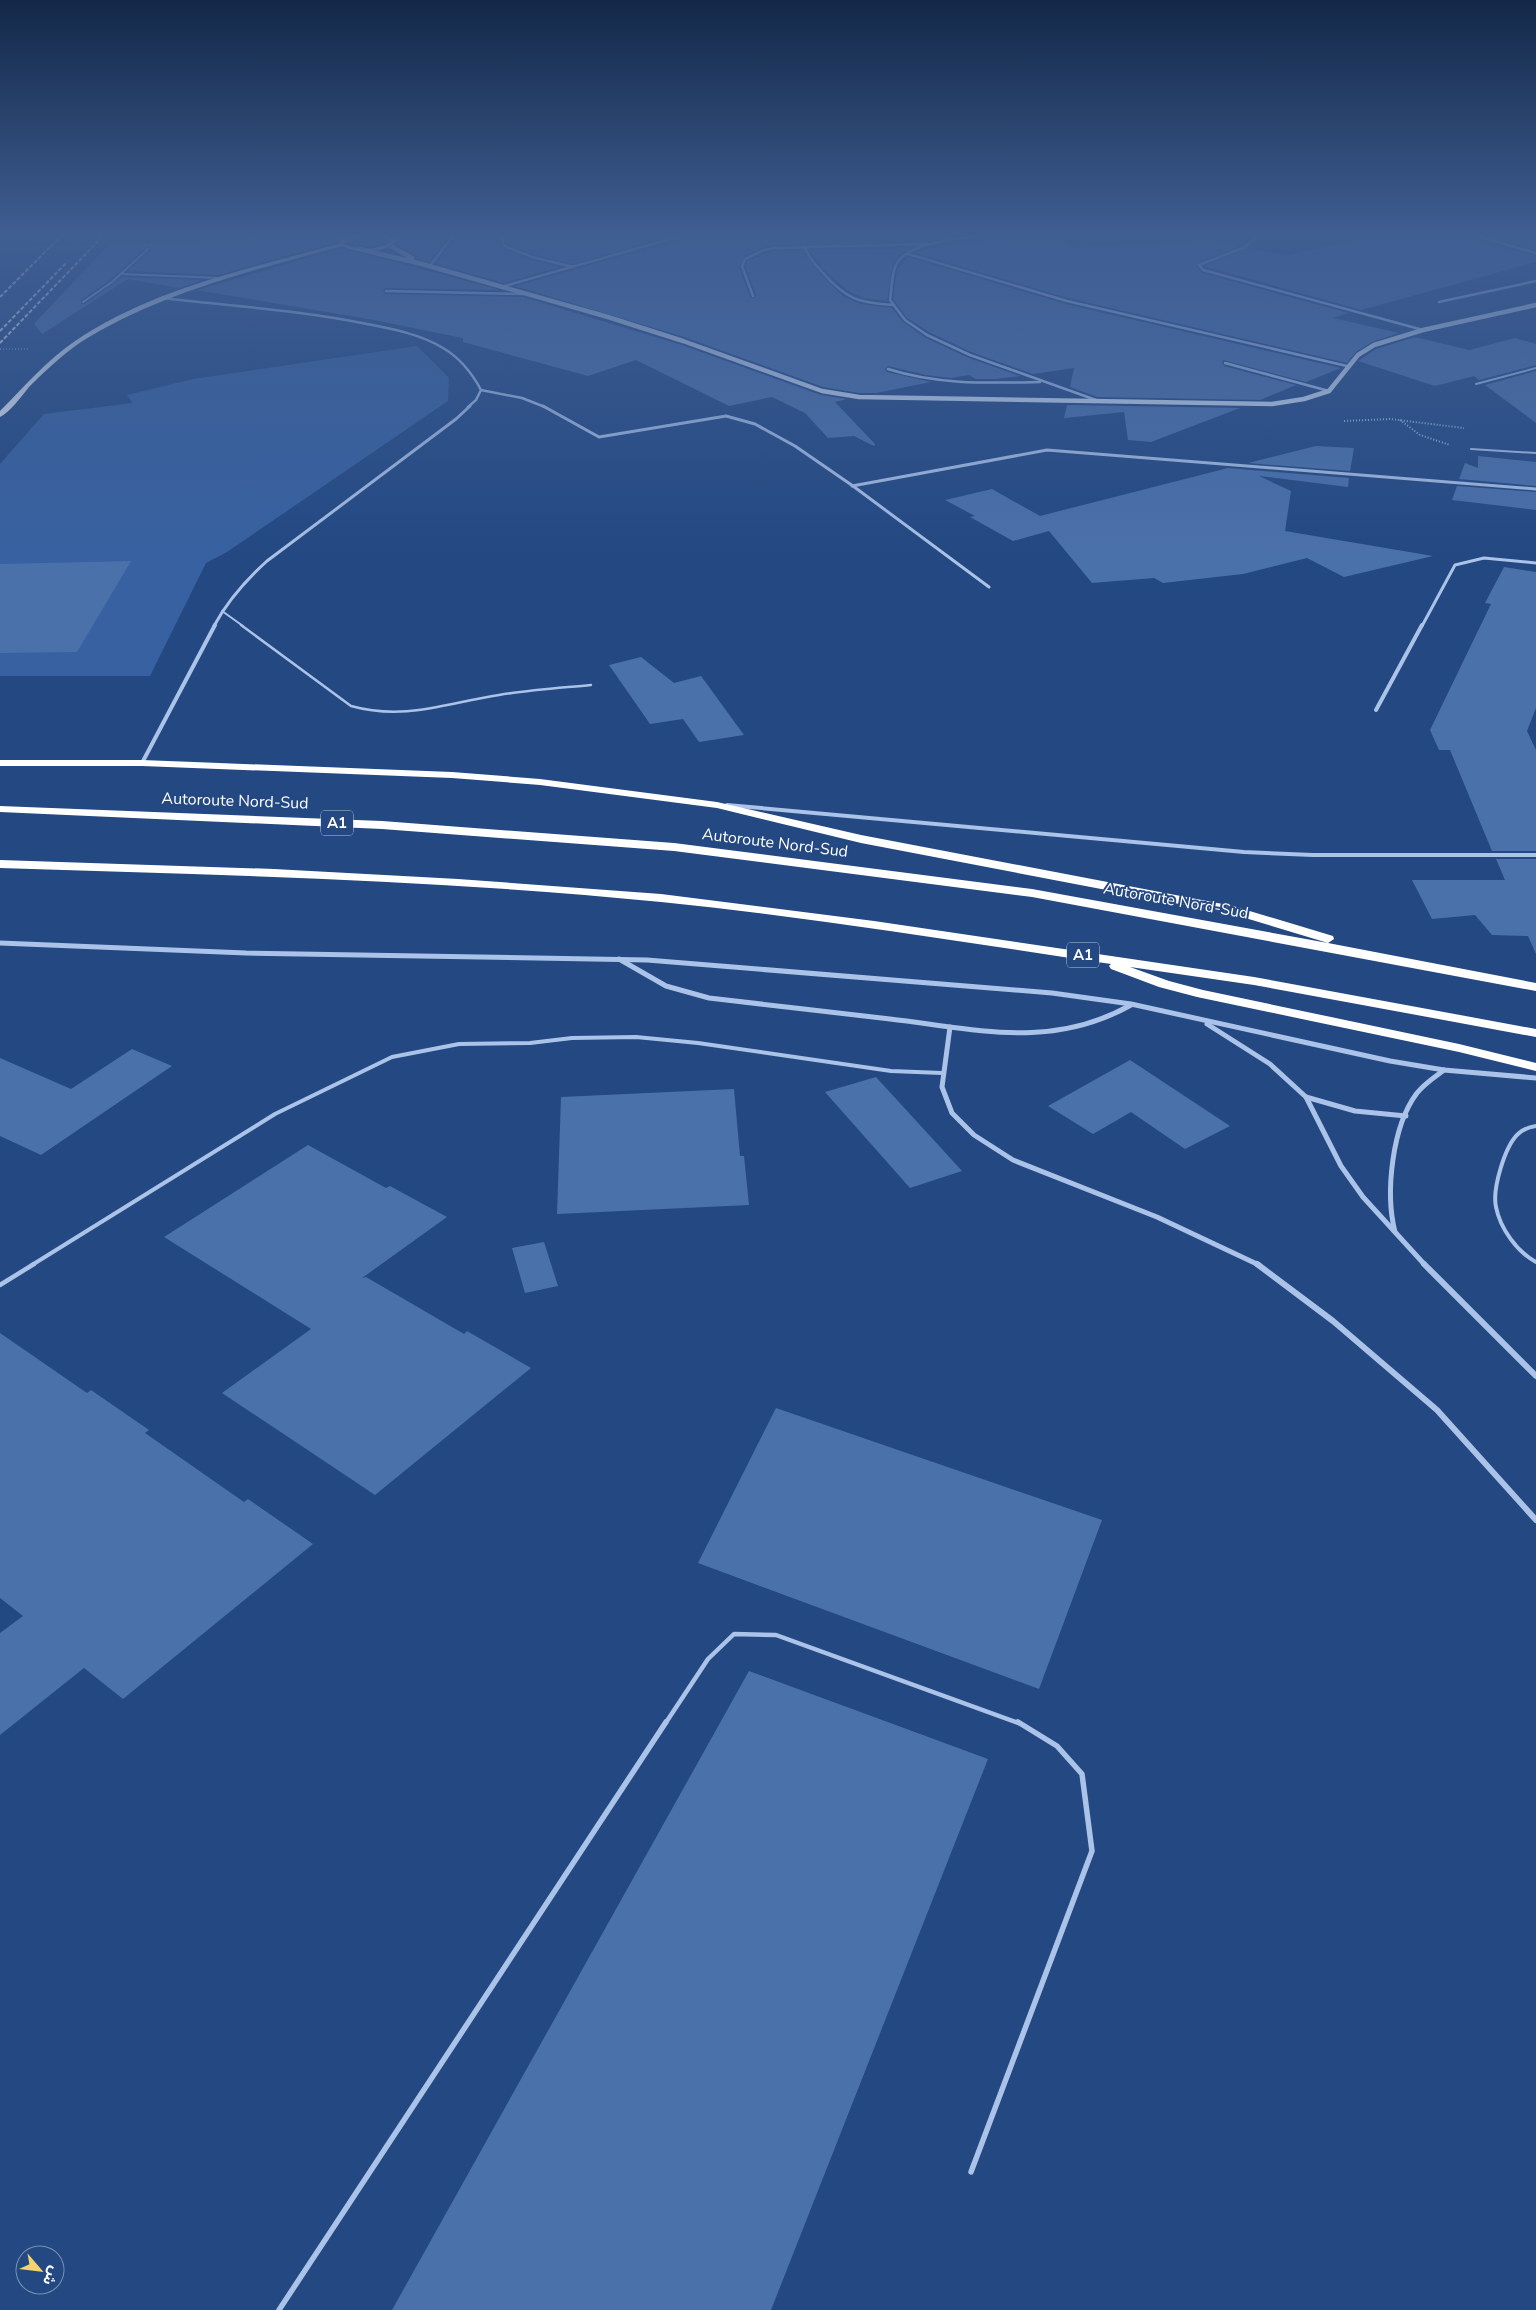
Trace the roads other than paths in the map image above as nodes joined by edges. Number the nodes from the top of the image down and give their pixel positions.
1 (78, 344) edge
2 (438, 344) edge
3 (691, 344) edge
4 (946, 344) edge
5 (1251, 344) edge
6 (1378, 344) edge
7 (1225, 363) dead end
8 (1347, 366) junction
9 (1536, 368) edge
10 (888, 369) dead end
11 (1045, 382) junction
12 (1476, 384) dead end
13 (481, 390) junction
14 (1329, 392) junction
15 (1096, 400) junction
16 (0, 415) edge
17 (1471, 450) road end
18 (1536, 453) edge
19 (852, 486) junction
20 (1536, 489) edge
21 (1536, 563) edge
22 (989, 587) dead end
23 (222, 611) junction
24 (591, 685) dead end
25 (1376, 710) dead end
26 (3, 762) edge
27 (142, 763) junction
28 (717, 805) junction
29 (0, 809) edge
30 (1536, 854) edge
31 (0, 864) edge
32 (0, 943) edge
33 (1357, 952) junction
34 (1096, 957) junction
35 (618, 958) junction
36 (1536, 987) edge
37 (1131, 1004) junction
38 (1202, 1022) junction
39 (950, 1027) junction
40 (1536, 1033) edge
41 (1536, 1067) edge
42 (1444, 1070) junction
43 (942, 1073) junction
44 (1536, 1078) edge
45 (1306, 1097) junction
46 (1406, 1116) junction
47 (1536, 1126) edge
48 (1395, 1232) junction
49 (1536, 1264) edge
50 (0, 1286) edge
51 (1536, 1376) edge
52 (1536, 1520) edge
53 (971, 2172) dead end
54 (279, 2310) edge

1 - 16 main road
2 - 13 street
3 - 15 main road
4 - 11 street
5 - 8 street
6 - 8 main road
7 - 14 street
8 - 14 main road
9 - 12 lane
10 - 11 street
11 - 15 street
13 - 19 street
13 - 23 street
14 - 15 main road
17 - 18 lane
19 - 20 street
19 - 22 street
21 - 25 street
23 - 24 lane
23 - 27 street
26 - 27 highway
27 - 28 highway
28 - 30 street
28 - 33 highway
29 - 33 highway, Autoroute Nord-Sud / A1
31 - 34 highway, A1
32 - 35 street
33 - 36 highway, Autoroute Nord-Sud / A1
34 - 40 highway, A1
34 - 41 highway
35 - 37 street
35 - 39 street
37 - 38 street
37 - 39 street
38 - 42 street
38 - 45 street
39 - 43 street
42 - 44 street
42 - 46 street
43 - 50 lane
43 - 52 street
45 - 46 street
45 - 48 street
46 - 48 street
47 - 49 lane
48 - 51 street
53 - 54 lane

